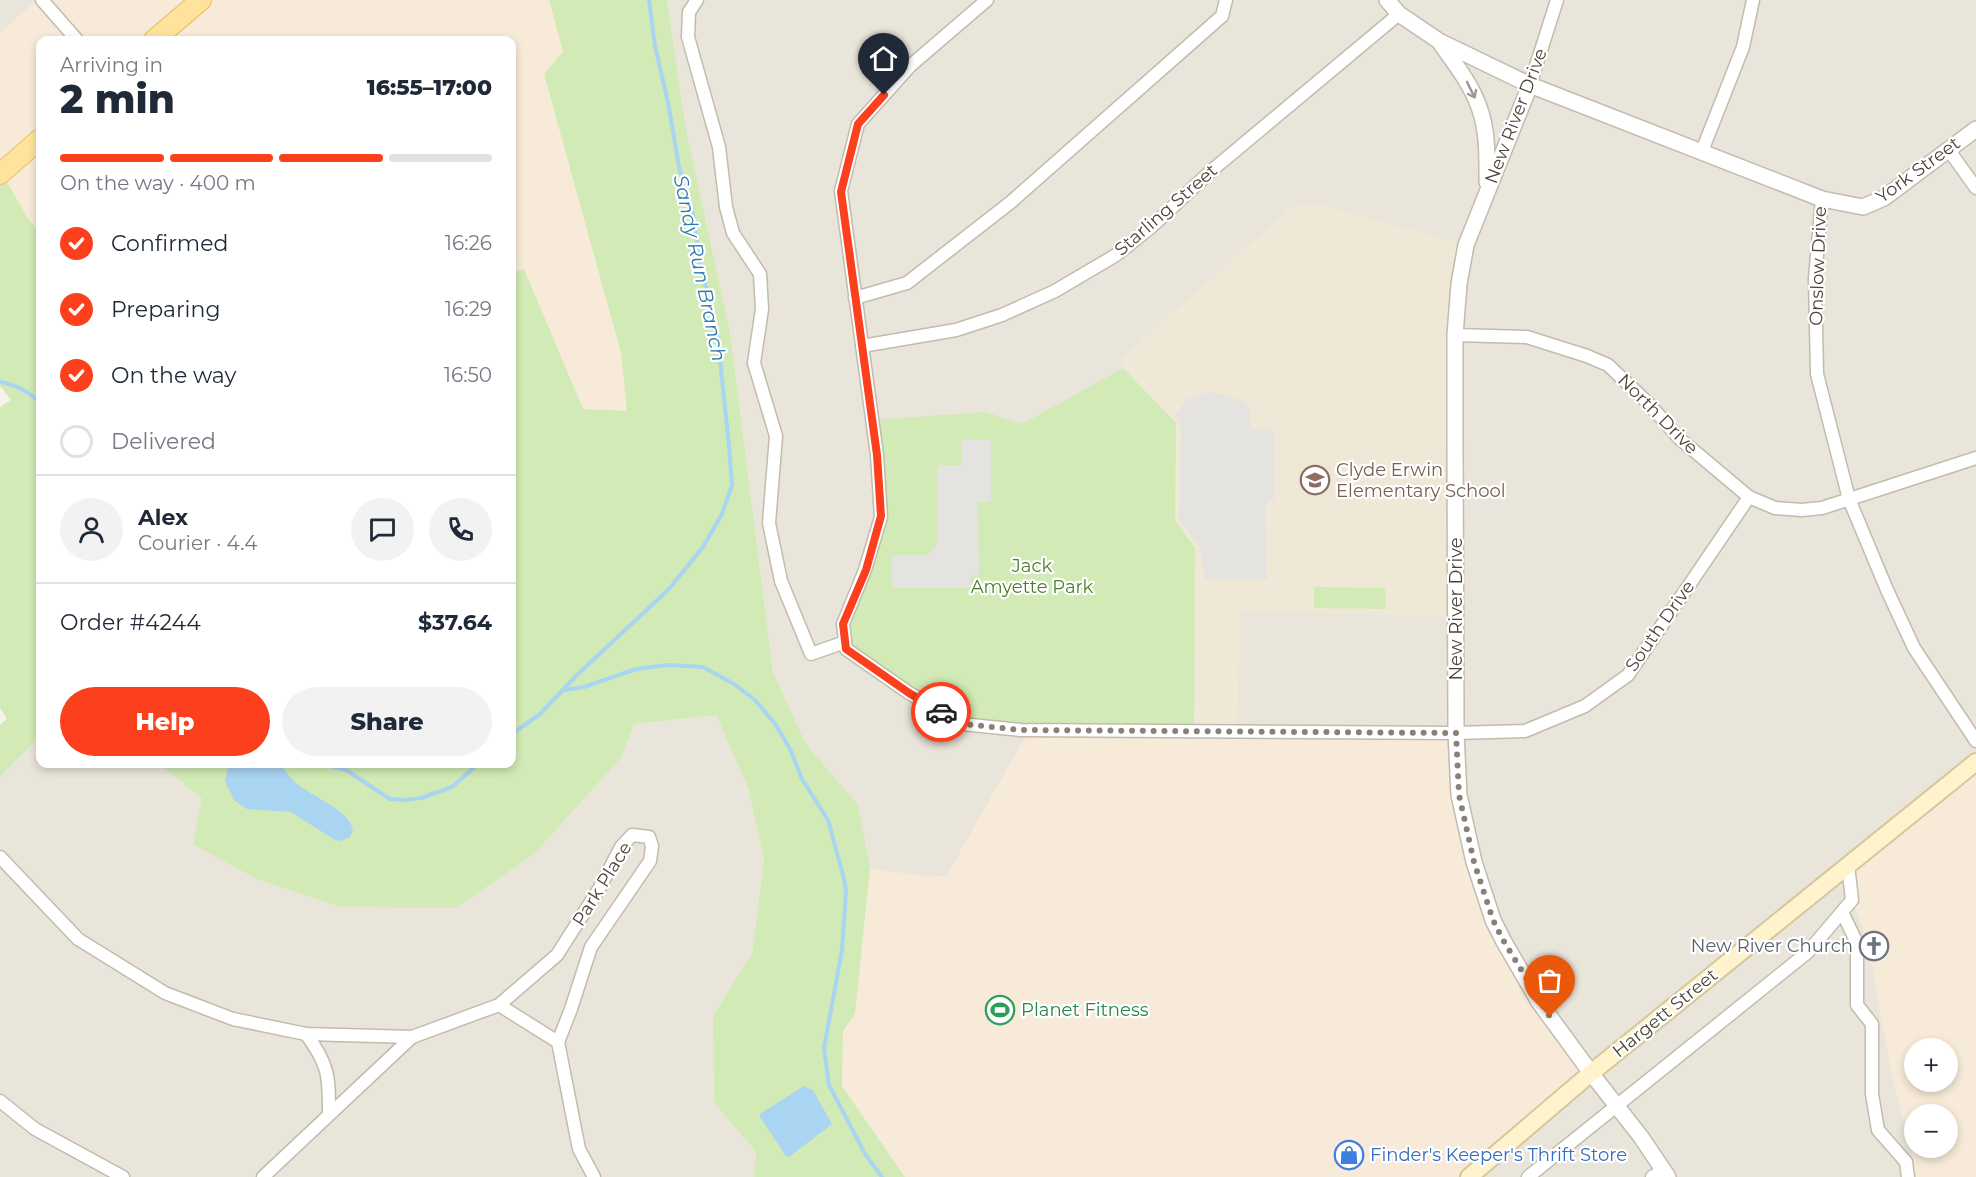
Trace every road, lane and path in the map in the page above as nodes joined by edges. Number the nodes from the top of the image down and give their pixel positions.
1 (42, 0) edge
2 (201, 0) edge
3 (697, 0) edge
4 (987, 0) edge
5 (1226, 0) edge
6 (1387, 0) edge
7 (1557, 0) edge
8 (1753, 0) edge
9 (1399, 14) junction
10 (74, 36) edge
11 (159, 36) edge
12 (1439, 41) junction
13 (1530, 85) junction
14 (1976, 129) edge
15 (36, 142) edge
16 (1948, 148) junction
17 (1702, 152) junction
18 (0, 174) edge
19 (1976, 188) edge
20 (1487, 191) junction
21 (1822, 199) junction
22 (855, 298) junction
23 (1455, 335) junction
24 (862, 346) junction
25 (1976, 458) edge
26 (1749, 496) junction
27 (1849, 499) junction
28 (846, 645) junction
29 (1456, 733) junction
30 (1976, 741) edge
31 (1976, 762) edge
32 (2, 864) edge
33 (1848, 866) junction
34 (1842, 912) junction
35 (499, 1005) junction
36 (306, 1034) junction
37 (412, 1037) junction
38 (558, 1042) junction
39 (1591, 1073) junction
40 (0, 1101) edge
41 (1616, 1105) junction
42 (329, 1114) junction
43 (1661, 1175) edge
44 (123, 1177) edge
45 (262, 1177) edge
46 (594, 1177) edge
47 (1469, 1177) edge
48 (1528, 1177) edge
49 (1908, 1177) edge

1 - 10 street
2 - 11 main road
3 - 28 street
4 - 22 street
5 - 22 street
6 - 9 street, Onslow Drive
7 - 13 street, New River Drive
8 - 17 street
9 - 12 street, Onslow Drive
9 - 24 street, Starling Street
12 - 13 street, Onslow Drive
12 -> 20 street
13 - 17 street, Onslow Drive
13 - 20 street, New River Drive
14 - 16 street, York Street
15 - 18 main road
16 - 19 street
16 - 21 street, York Street
17 - 21 street, Onslow Drive
20 - 23 street, New River Drive
21 - 27 street, Onslow Drive
22 - 24 street
23 - 26 street, North Drive
23 - 29 street, New River Drive
24 - 28 street
25 - 27 street
26 - 27 street, North Drive
26 - 29 street, South Drive
27 - 30 street, Onslow Drive
28 - 29 street, South Drive
29 - 39 street, New River Drive
31 - 33 main road, Hargett Street
32 - 36 street
33 - 34 street
33 - 39 main road, Hargett Street
34 - 41 street
34 - 49 street
35 - 37 street
35 - 38 street
35 - 38 street, Park Place
36 - 37 street
36 - 42 street
37 - 42 street
38 - 46 street
39 - 41 street, New River Drive
39 - 47 main road, Hargett Street
40 - 44 street
41 - 43 street, New River Drive
41 - 48 street
42 - 45 street

